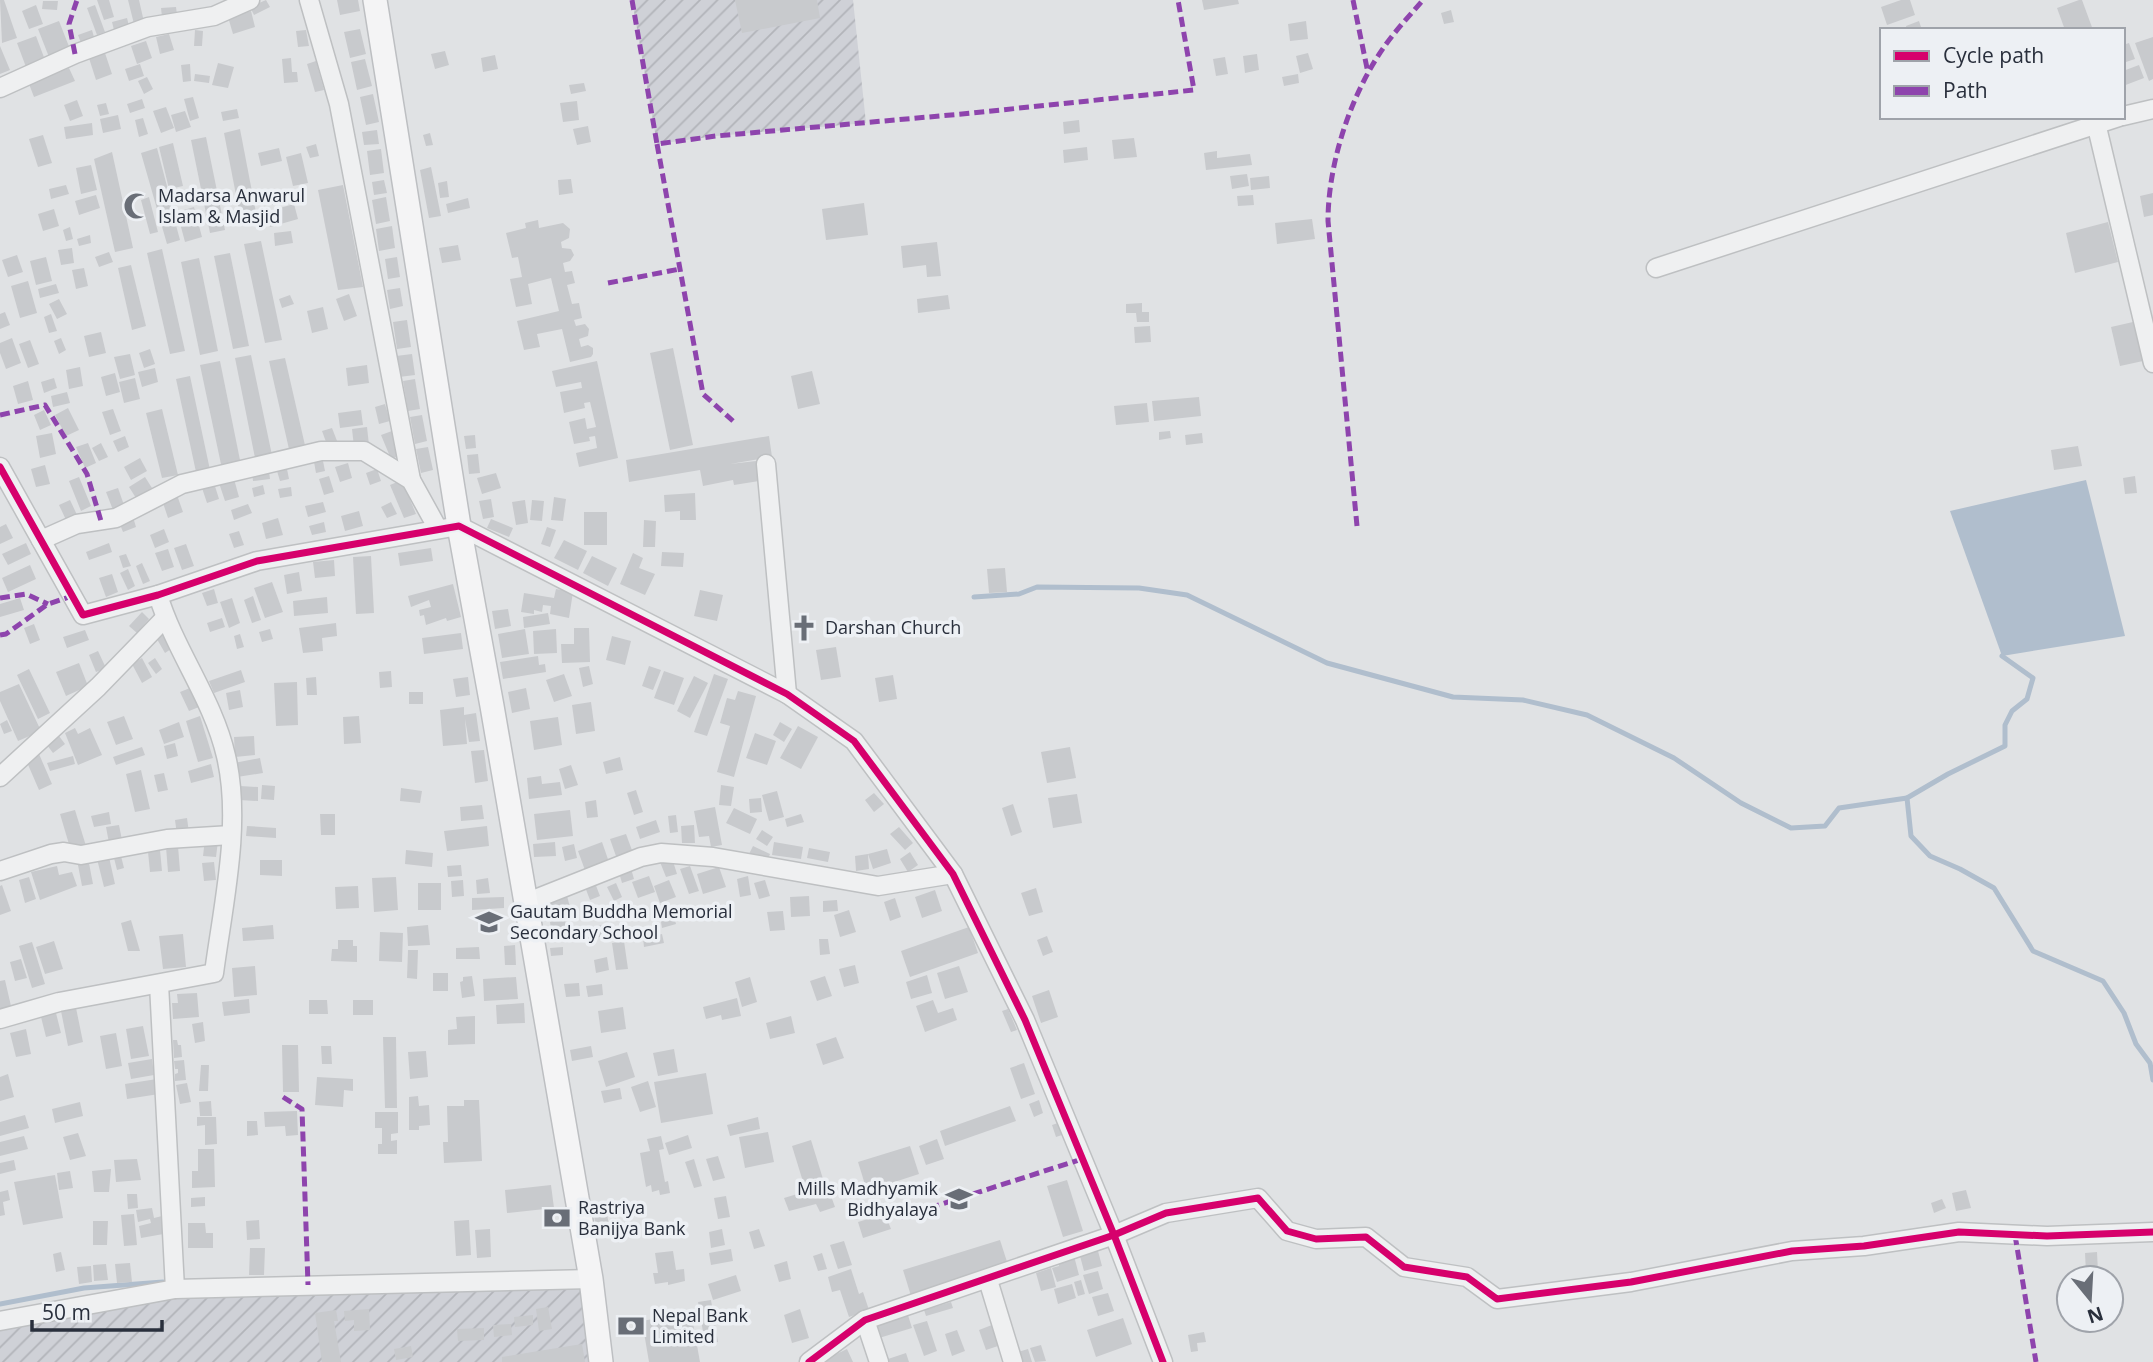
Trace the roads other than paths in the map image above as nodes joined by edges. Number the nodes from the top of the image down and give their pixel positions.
1 (250, 0) edge
2 (309, 0) edge
3 (375, 0) edge
4 (0, 88) edge
5 (2153, 109) edge
6 (2125, 116) edge
7 (2113, 119) edge
8 (2096, 123) junction
9 (1656, 268) dead end
10 (2153, 363) edge
11 (766, 464) dead end
12 (0, 467) edge
13 (411, 480) junction
14 (448, 528) junction
15 (41, 540) junction
16 (158, 595) junction
17 (165, 618) junction
18 (787, 694) junction
19 (0, 777) edge
20 (231, 835) junction
21 (0, 871) edge
22 (953, 874) junction
23 (525, 903) junction
24 (159, 984) junction
25 (0, 1019) edge
26 (2153, 1232) edge
27 (1114, 1235) junction
28 (591, 1279) junction
29 (988, 1280) junction
30 (176, 1289) junction
31 (865, 1320) junction
32 (0, 1321) edge
33 (601, 1362) edge
34 (809, 1362) edge
35 (879, 1362) edge
36 (1013, 1362) edge
37 (1163, 1362) edge

1 - 4 street
2 - 13 street
3 - 14 main road
5 - 6 street
7 - 8 street
8 - 9 street
8 - 10 street
11 - 18 street
12 - 15 street
13 - 14 street
13 - 15 street
14 - 16 street
14 - 18 street
14 - 23 main road
15 - 16 street
16 - 17 street
17 - 19 street
17 - 20 street
18 - 22 street
20 - 21 street
20 - 24 street
22 - 23 street
22 - 27 street
23 - 28 main road
24 - 25 street
24 - 30 street
26 - 27 street
27 - 29 street
27 - 37 street
28 - 30 street
28 - 33 main road
29 - 31 street
29 - 36 street
30 - 32 street
31 - 34 street
31 - 35 street

